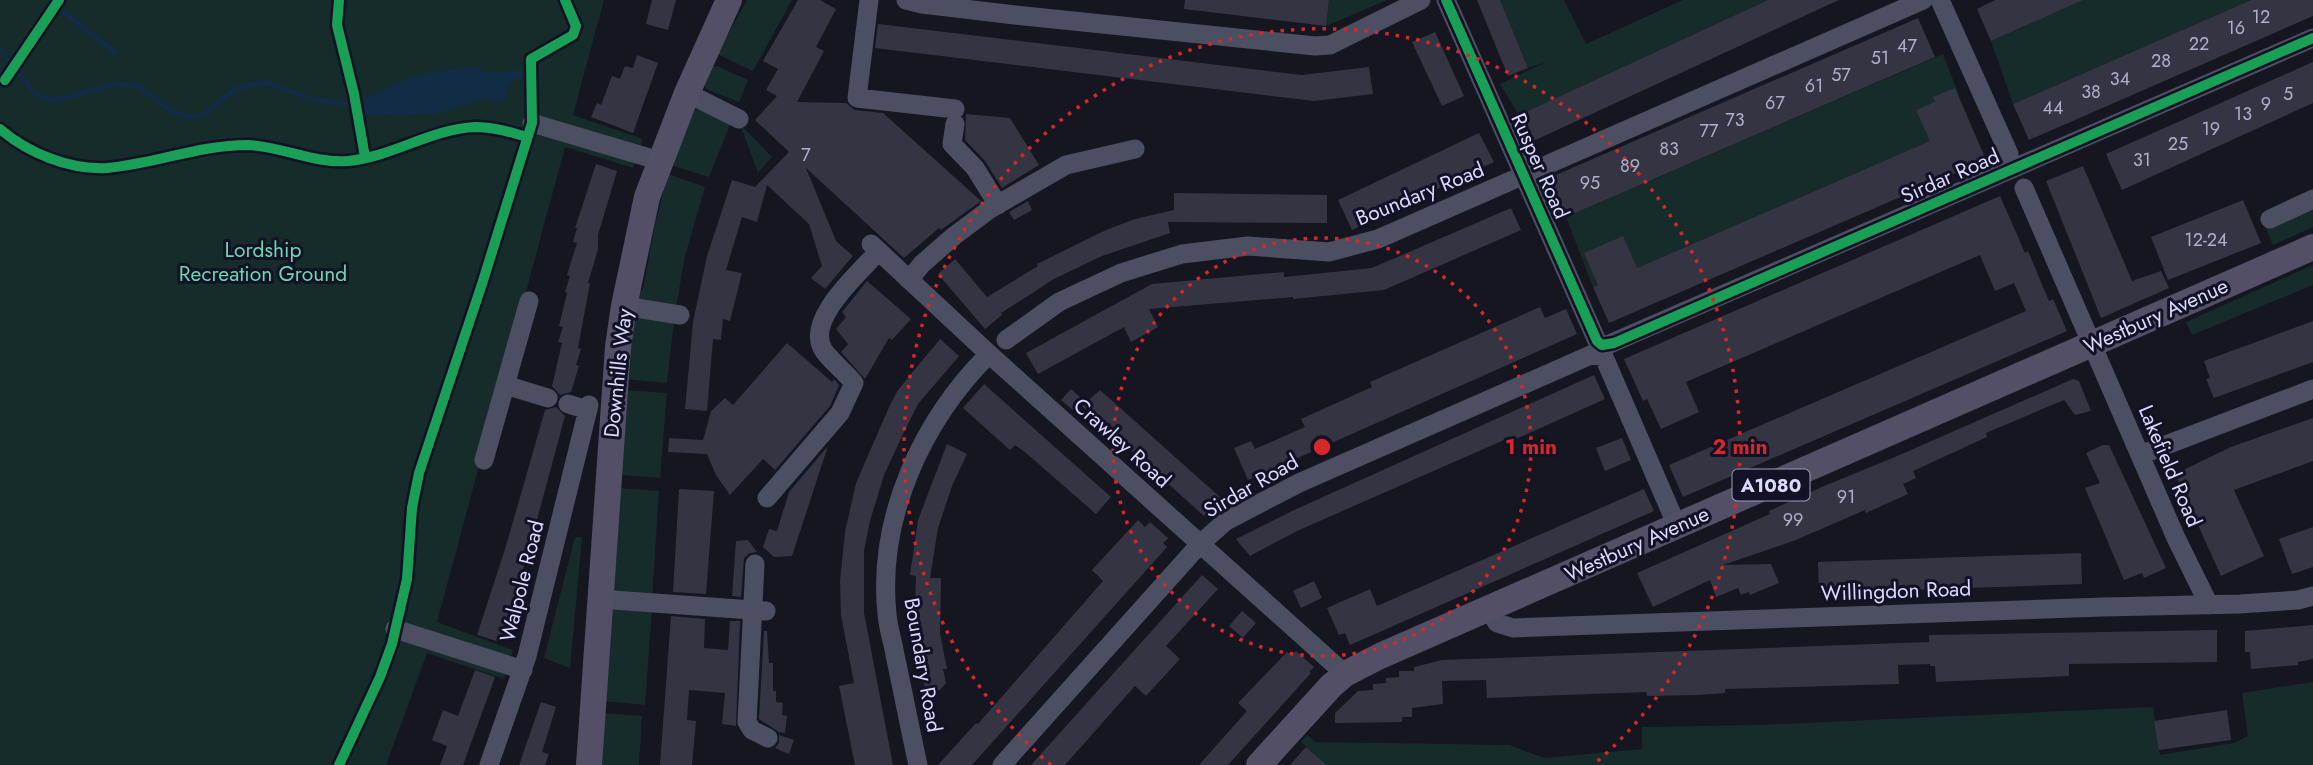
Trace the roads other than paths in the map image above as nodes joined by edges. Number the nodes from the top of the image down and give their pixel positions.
1 (729, 0) edge
2 (869, 0) edge
3 (906, 0) edge
4 (1421, 0) edge
5 (1446, 0) edge
6 (1923, 0) edge
7 (1940, 0) edge
8 (2313, 38) edge
9 (687, 93) junction
10 (738, 119) dead end
11 (532, 123) dead end
12 (1136, 149) dead end
13 (2009, 154) dead end
14 (660, 161) junction
15 (1524, 175) junction
16 (2024, 188) dead end
17 (2313, 200) edge
18 (998, 205) junction
19 (2270, 219) dead end
20 (2313, 247) edge
21 (909, 280) junction
22 (529, 301) dead end
23 (624, 306) junction
24 (680, 315) dead end
25 (1006, 340) dead end
26 (2093, 344) junction
27 (1601, 350) junction
28 (989, 355) junction
29 (505, 385) junction
30 (2313, 390) edge
31 (548, 398) dead end
32 (568, 404) dead end
33 (2140, 455) junction
34 (484, 460) dead end
35 (767, 498) dead end
36 (1677, 526) junction
37 (1200, 544) junction
38 (755, 564) dead end
39 (2313, 596) edge
40 (599, 599) junction
41 (2209, 605) junction
42 (1489, 609) junction
43 (759, 611) junction
44 (395, 629) dead end
45 (523, 670) junction
46 (1345, 674) junction
47 (768, 738) dead end
48 (489, 765) edge
49 (589, 765) edge
50 (918, 765) edge
51 (1002, 765) edge
52 (1259, 765) edge

1 - 9 main road, Downhills Way
2 - 18 street
3 - 4 street
5 - 15 street, Rusper Road
6 - 15 street, Boundary Road
7 - 13 street
8 - 27 street, Sirdar Road
9 - 10 street
9 - 14 main road, Downhills Way
11 - 14 street
12 - 18 street
14 - 23 main road, Downhills Way
15 - 25 street, Boundary Road
15 - 27 street, Rusper Road
16 - 26 street, Lakefield Road
17 - 19 street
18 - 21 street
20 - 26 main road, Westbury Avenue / A1080
21 - 28 street, Crawley Road
21 - 35 street, Crawley Road
22 - 29 street
23 - 24 street
23 - 40 main road, Downhills Way
26 - 33 street, Lakefield Road
26 - 36 main road, Westbury Avenue / A1080
27 - 36 street, Rusper Road
27 - 37 street, Sirdar Road
28 - 37 street, Crawley Road
28 - 50 street, Boundary Road
29 - 31 street
29 - 34 street
30 - 33 street
32 - 45 street, Walpole Road
33 - 41 street, Lakefield Road
36 - 42 main road, Westbury Avenue / A1080
37 - 46 street, Crawley Road
37 - 51 street, Sirdar Road
38 - 43 street
39 - 41 street, Willingdon Road
40 - 43 street
40 - 49 main road, Downhills Way
41 - 42 street, Willingdon Road
42 - 46 main road, Westbury Avenue / A1080
43 - 47 street
44 - 45 street
45 - 48 street, Walpole Road
46 - 52 main road, Westbury Avenue / A1080

